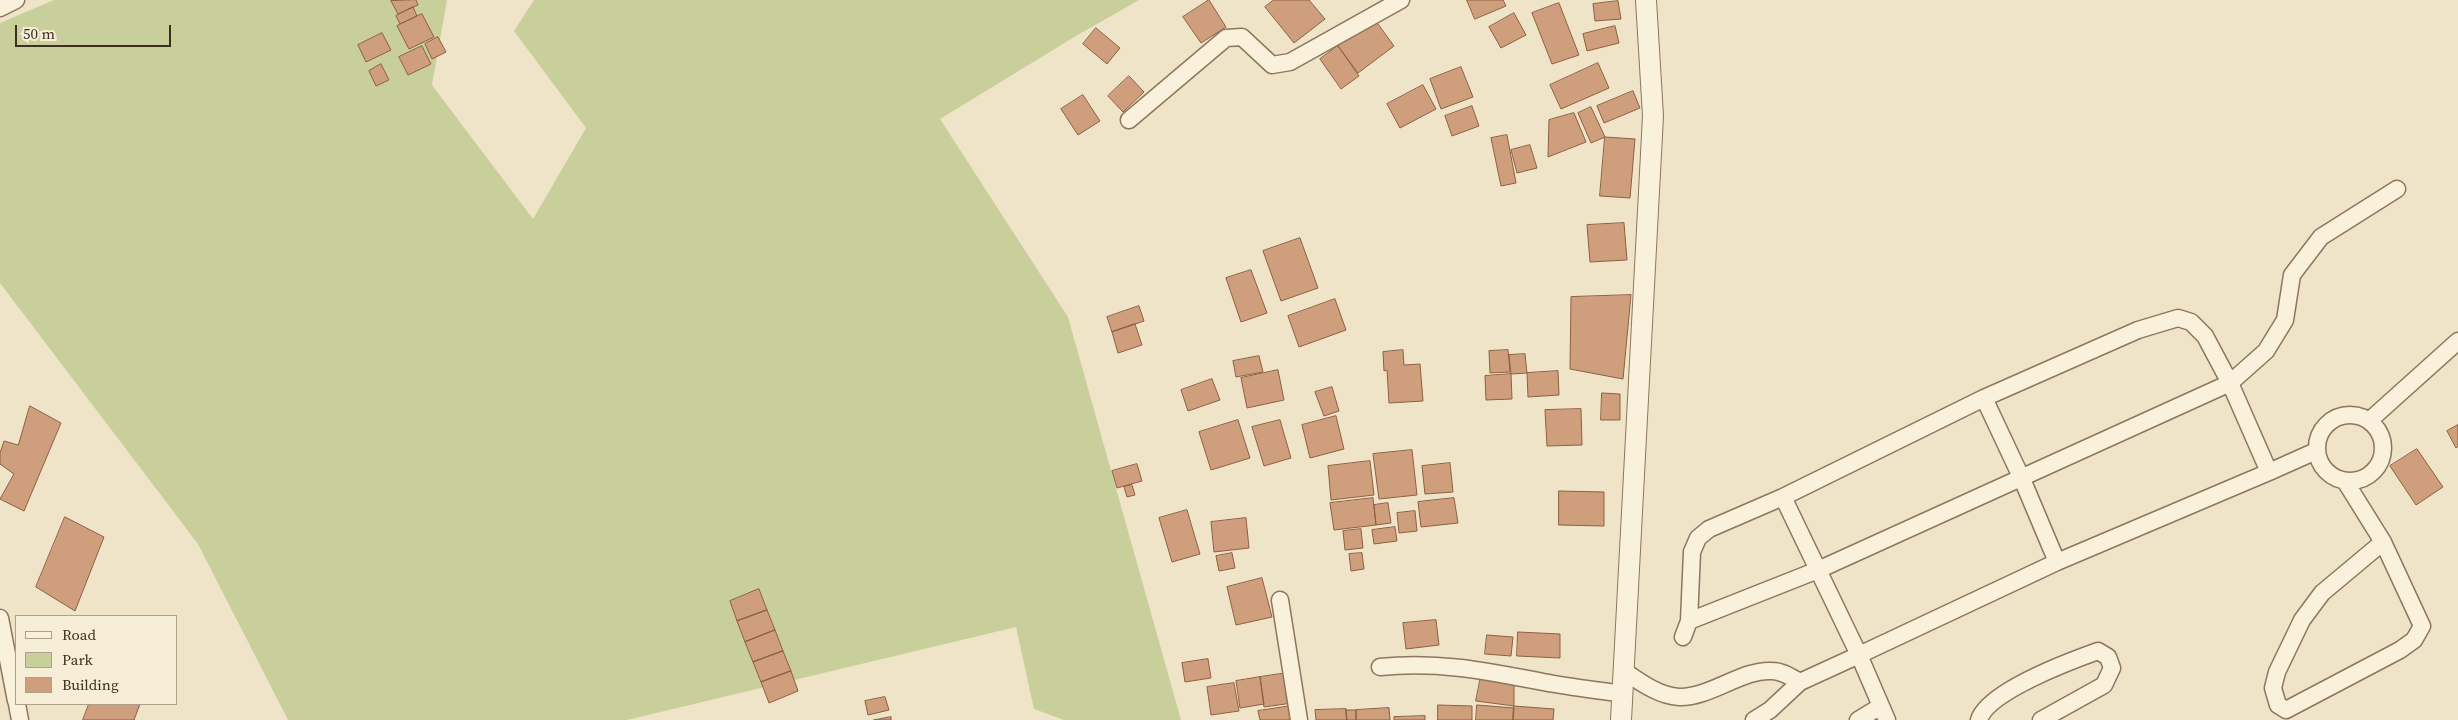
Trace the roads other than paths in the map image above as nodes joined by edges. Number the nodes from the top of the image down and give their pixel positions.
1 (16, 0) edge
2 (1401, 0) edge
3 (1646, 0) edge
4 (0, 8) edge
5 (1129, 120) dead end
6 (2397, 189) dead end
7 (2458, 341) edge
8 (2230, 383) junction
9 (1984, 398) junction
10 (2370, 420) junction
11 (2316, 451) junction
12 (2269, 472) junction
13 (2022, 479) junction
14 (2344, 481) junction
15 (1783, 497) junction
16 (2383, 542) junction
17 (2057, 562) junction
18 (1818, 570) junction
19 (1280, 600) dead end
20 (0, 618) edge
21 (1689, 621) junction
22 (1683, 637) dead end
23 (1859, 656) junction
24 (1380, 668) dead end
25 (1624, 671) junction
26 (1800, 682) junction
27 (15, 692) edge
28 (1622, 694) junction
29 (18, 705) edge
30 (1884, 713) edge
31 (20, 720) edge
32 (1299, 720) edge
33 (1621, 720) edge
34 (1754, 720) edge
35 (1858, 720) edge
36 (1979, 720) edge
37 (2041, 720) edge

1 - 4 street
2 - 5 street
3 - 25 street
6 - 8 street
7 - 10 street
8 - 9 street
8 - 12 street
8 - 13 street
9 - 13 street
9 - 15 street
10 - 11 street
10 - 14 street
11 - 12 street
11 - 14 street
12 - 17 street
13 - 17 street
13 - 18 street
14 - 16 street
15 - 18 street
15 - 21 street
16 - 16 street
17 - 23 street
18 - 21 street
18 - 23 street
19 - 32 street
20 - 27 street
21 - 22 street
23 - 26 street
23 - 30 street
24 - 28 street
25 - 26 street
25 - 28 street
26 - 34 street
28 - 33 street
29 - 31 street
30 - 35 street
36 - 37 street

